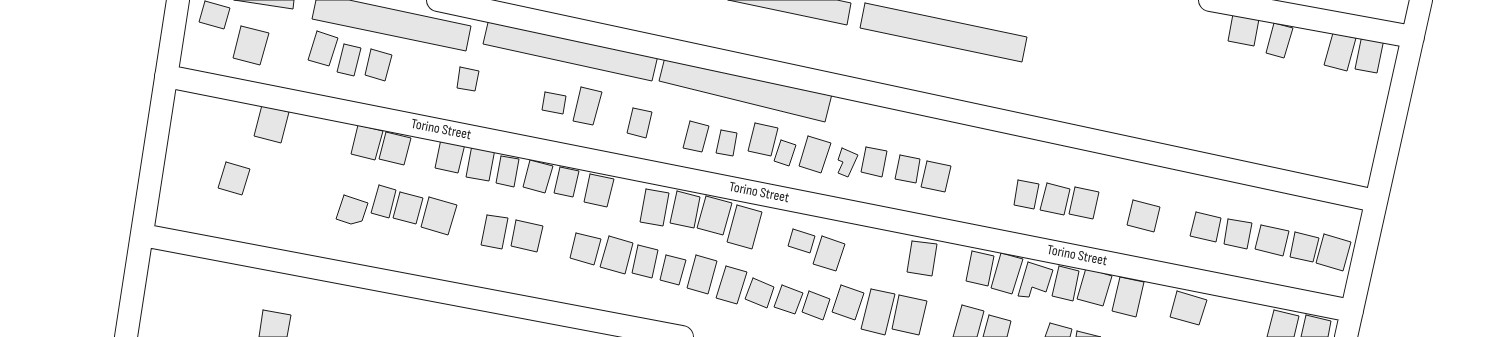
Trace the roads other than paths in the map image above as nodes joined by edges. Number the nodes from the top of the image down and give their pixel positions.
1 (178, 0) edge
2 (438, 0) edge
3 (1210, 0) edge
4 (1421, 0) edge
5 (1412, 37) junction
6 (166, 76) junction
7 (1376, 201) junction
8 (142, 235) junction
9 (1352, 311) junction
10 (126, 337) edge
11 (682, 337) edge
12 (1346, 337) edge

1 - 6 street
2 - 7 street
3 - 5 street
4 - 5 street
5 - 7 street
6 - 8 street
6 - 9 street, Torino Street
7 - 9 street
8 - 10 street
8 - 11 street
9 - 12 street

